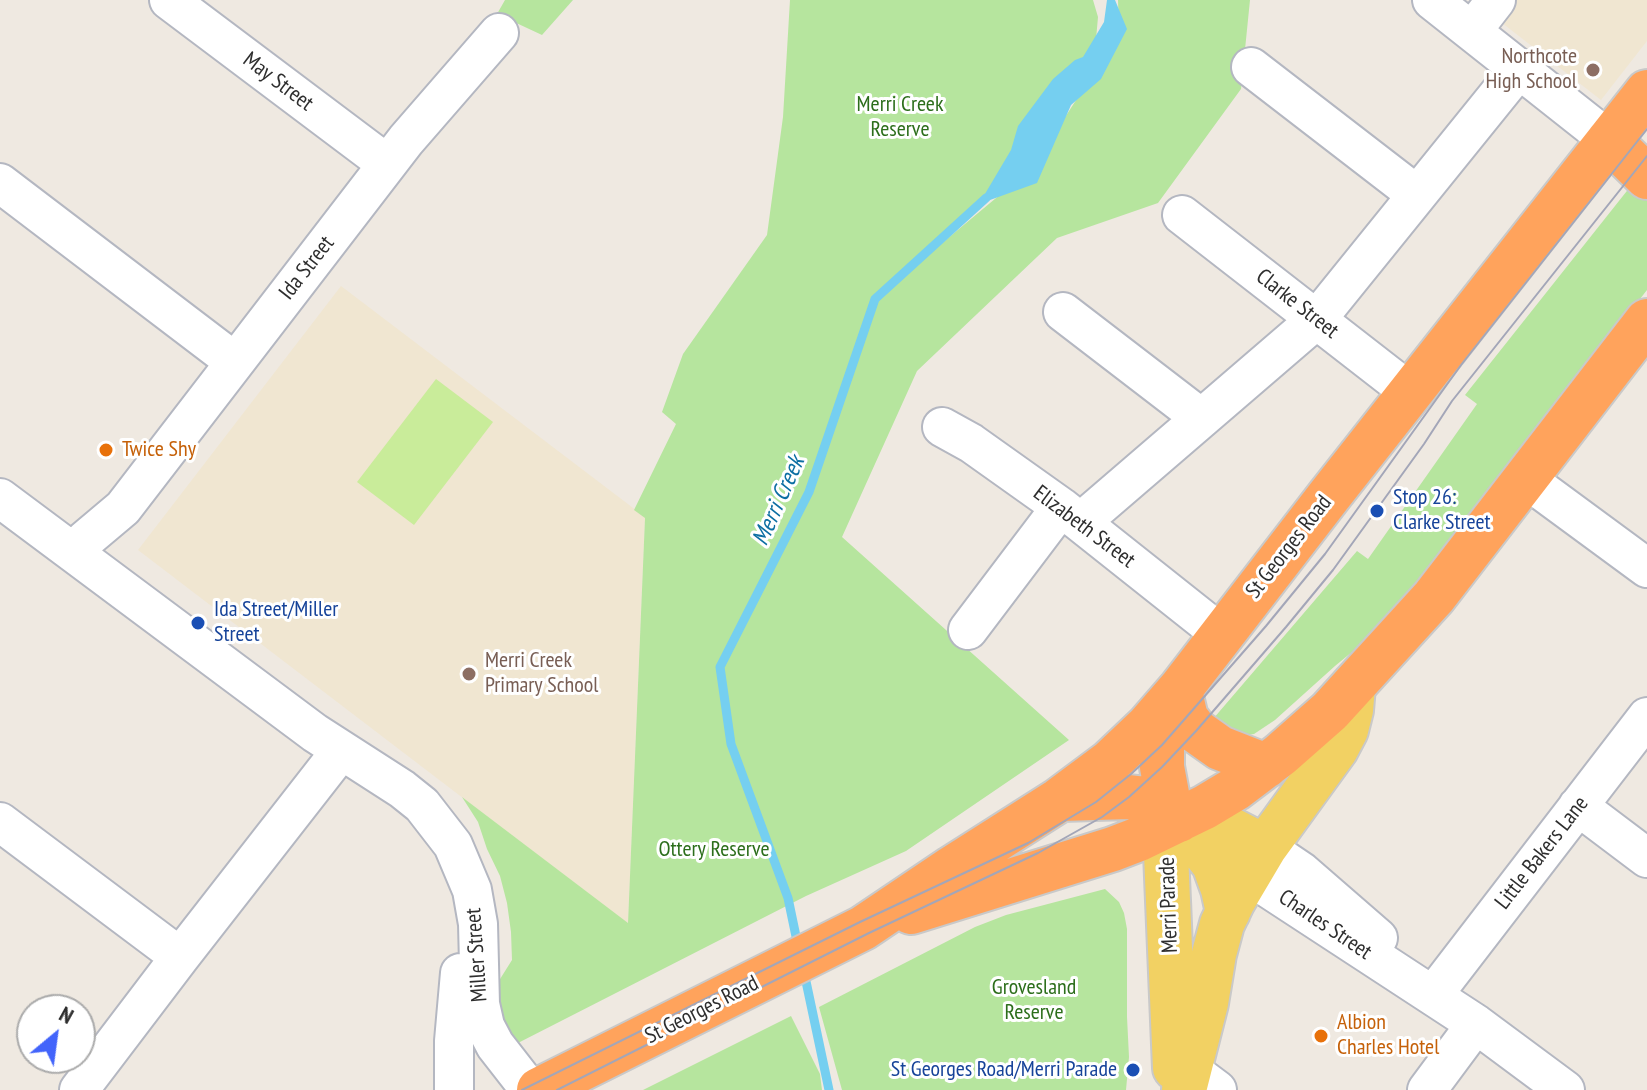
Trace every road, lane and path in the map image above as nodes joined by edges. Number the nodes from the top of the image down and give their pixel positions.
1 (169, 0) edge
2 (1432, 0) edge
3 (1496, 0) edge
4 (1472, 31) junction
5 (499, 33) dead end
6 (1251, 67) dead end
7 (1519, 69) junction
8 (1647, 92) edge
9 (1628, 142) edge
10 (387, 164) junction
11 (1647, 177) edge
12 (0, 183) edge
13 (1417, 195) junction
14 (1182, 215) dead end
15 (1063, 312) dead end
16 (1317, 319) junction
17 (1647, 321) edge
18 (235, 362) junction
19 (1411, 393) junction
20 (1201, 418) junction
21 (942, 427) dead end
22 (1526, 479) junction
23 (0, 498) edge
24 (1071, 514) junction
25 (84, 560) junction
26 (1647, 568) edge
27 (968, 630) dead end
28 (1221, 634) junction
29 (1353, 686) junction
30 (1181, 688) junction
31 (1647, 717) edge
32 (326, 745) junction
33 (1266, 766) junction
34 (1050, 806) junction
35 (1578, 806) junction
36 (1179, 820) junction
37 (0, 822) edge
38 (1647, 858) edge
39 (1247, 878) junction
40 (863, 928) junction
41 (180, 957) junction
42 (1437, 990) junction
43 (1476, 1024) junction
44 (1191, 1085) edge
45 (79, 1090) edge
46 (454, 1090) edge
47 (530, 1090) edge
48 (539, 1090) edge
49 (1427, 1090) edge
50 (1565, 1090) edge

1 - 10 street, May Street
2 - 4 street
3 - 4 street
4 - 7 street
5 - 10 street, Ida Street
6 - 13 street
7 - 9 street
7 - 13 street
8 - 9 highway, St Georges Road
9 - 11 highway
9 - 19 highway, St Georges Road
10 - 18 street, Ida Street
12 - 18 street
13 - 16 street
14 - 16 street, Clarke Street
15 - 20 street
16 - 19 street, Clarke Street
16 - 20 street
17 - 22 highway, St Georges Road
18 - 25 street, Ida Street
19 - 28 highway, St Georges Road
20 - 24 street
21 - 24 street, Elizabeth Street
22 - 26 street
22 - 29 highway, St Georges Road
23 - 25 street, Miller Street
24 - 27 street
24 - 28 street, Elizabeth Street
25 - 32 street, Miller Street
28 - 30 highway, St Georges Road
29 - 33 highway, St Georges Road
29 - 39 main road, Merri Parade
30 - 33 highway
30 - 34 highway, St Georges Road
30 - 36 highway
31 - 35 street, Little Bakers Lane
32 - 41 street
32 - 46 street, Miller Street
32 - 47 street, Miller Street
33 - 36 highway, St Georges Road
34 - 36 highway
34 - 40 highway, St Georges Road
35 - 38 street
35 - 42 street, Little Bakers Lane
36 - 39 main road, Charles Street
36 - 40 highway, St Georges Road
36 - 44 main road, Merri Parade
37 - 41 street
39 - 42 street, Charles Street
39 - 43 street, Charles Street
39 - 44 main road, Merri Parade
40 - 48 highway, St Georges Road
41 - 45 street
42 - 43 street, Charles Street
43 - 49 street
43 - 50 street, Charles Street

